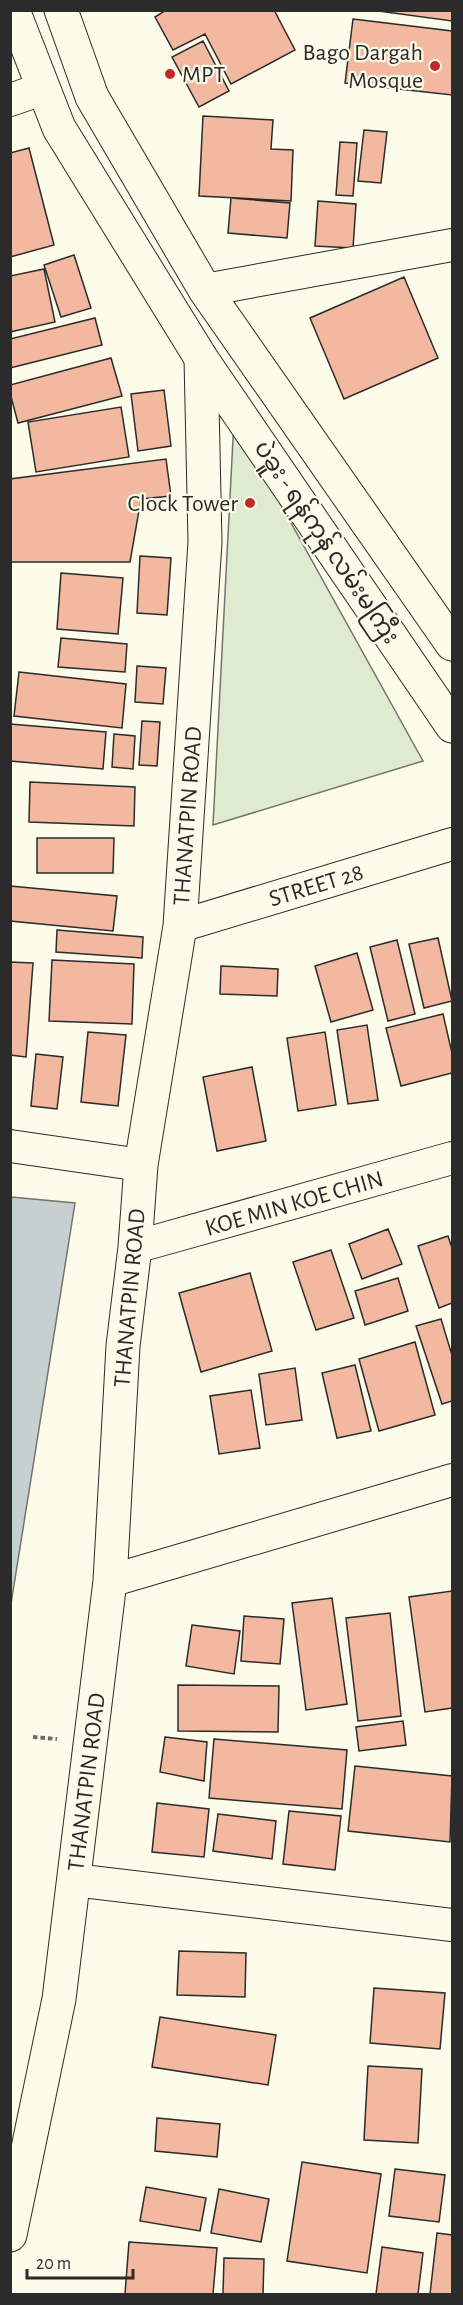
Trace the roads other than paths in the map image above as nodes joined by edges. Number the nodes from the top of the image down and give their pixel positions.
1 (13, 10) edge
2 (61, 10) edge
3 (42, 88) junction
4 (10, 100) edge
5 (453, 245) edge
6 (205, 290) junction
7 (201, 358) junction
8 (453, 644) edge
9 (453, 726) edge
10 (453, 844) edge
11 (180, 926) junction
12 (10, 1146) edge
13 (453, 1158) edge
14 (141, 1166) junction
15 (135, 1247) junction
16 (453, 1480) edge
17 (110, 1581) junction
18 (74, 1880) junction
19 (453, 1925) edge
20 (10, 2235) edge

1 - 3 main road, ပဲခူး - ရန်ကုန် လမ်းမကြီး
2 - 6 main road, ပဲခူး - ရန်ကုန် လမ်းမကြီး
3 - 4 street
3 - 7 main road, ပဲခူး - ရန်ကုန် လမ်းမကြီး
5 - 6 street
6 - 8 main road, ပဲခူး - ရန်ကုန် လမ်းမကြီး
7 - 9 main road, ပဲခူး - ရန်ကုန် လမ်းမကြီး
7 - 11 main road, THANATPIN ROAD
10 - 11 street, STREET 28
11 - 14 main road, THANATPIN ROAD
12 - 14 street
13 - 15 street, KOE MIN KOE CHIN
14 - 15 main road, THANATPIN ROAD
15 - 17 main road, THANATPIN ROAD
16 - 17 street
17 - 18 main road, THANATPIN ROAD
18 - 19 street
18 - 20 main road, THANATPIN ROAD

